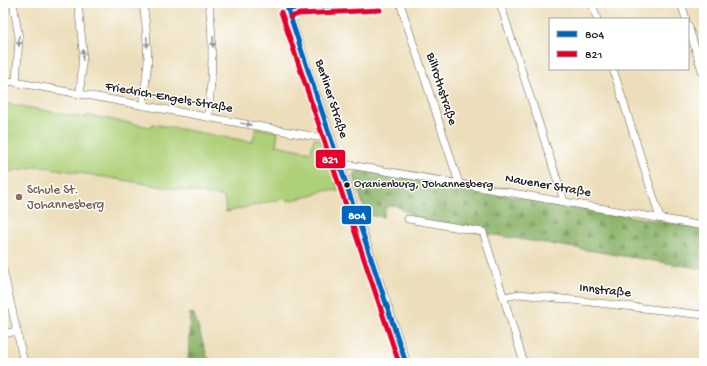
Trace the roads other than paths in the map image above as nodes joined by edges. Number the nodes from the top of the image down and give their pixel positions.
1 (13, 3) edge
2 (78, 3) edge
3 (143, 3) edge
4 (209, 3) edge
5 (380, 3) edge
6 (400, 3) edge
7 (500, 3) edge
8 (592, 3) edge
9 (681, 3) edge
10 (287, 7) edge
11 (597, 18) edge
12 (686, 18) edge
13 (689, 28) edge
14 (613, 70) edge
15 (704, 77) edge
16 (3, 80) edge
17 (16, 82) junction
18 (80, 94) junction
19 (143, 106) junction
20 (208, 117) junction
21 (330, 134) junction
22 (340, 168) junction
23 (459, 183) junction
24 (564, 201) junction
25 (660, 218) junction
26 (408, 219) dead end
27 (704, 226) edge
28 (3, 269) edge
29 (504, 297) junction
30 (704, 315) edge
31 (17, 331) junction
32 (3, 334) edge
33 (24, 363) edge
34 (406, 363) edge
35 (524, 363) edge

1 -> 17 street
18 -> 2 street
3 -> 19 street
4 -> 20 street
5 - 10 street
6 - 23 street, Billrothstraße
7 - 24 street
8 - 11 street
9 - 12 street
10 - 21 main road, Berliner Straße
13 - 15 street
14 - 25 street
16 - 17 street, Friedrich-Engels-Straße
17 - 18 street, Friedrich-Engels-Straße
18 - 19 street, Friedrich-Engels-Straße
19 - 20 street, Friedrich-Engels-Straße
20 -> 21 street, Friedrich-Engels-Straße
21 - 22 main road, Berliner Straße
22 - 23 street, Nauener Straße
22 - 34 main road, Berliner Straße
23 - 24 street, Nauener Straße
24 - 25 street, Nauener Straße
25 - 27 street, Nauener Straße
26 - 29 street
28 - 31 street
29 - 30 street, Innstraße
29 - 35 street
31 - 32 street
31 - 33 street

